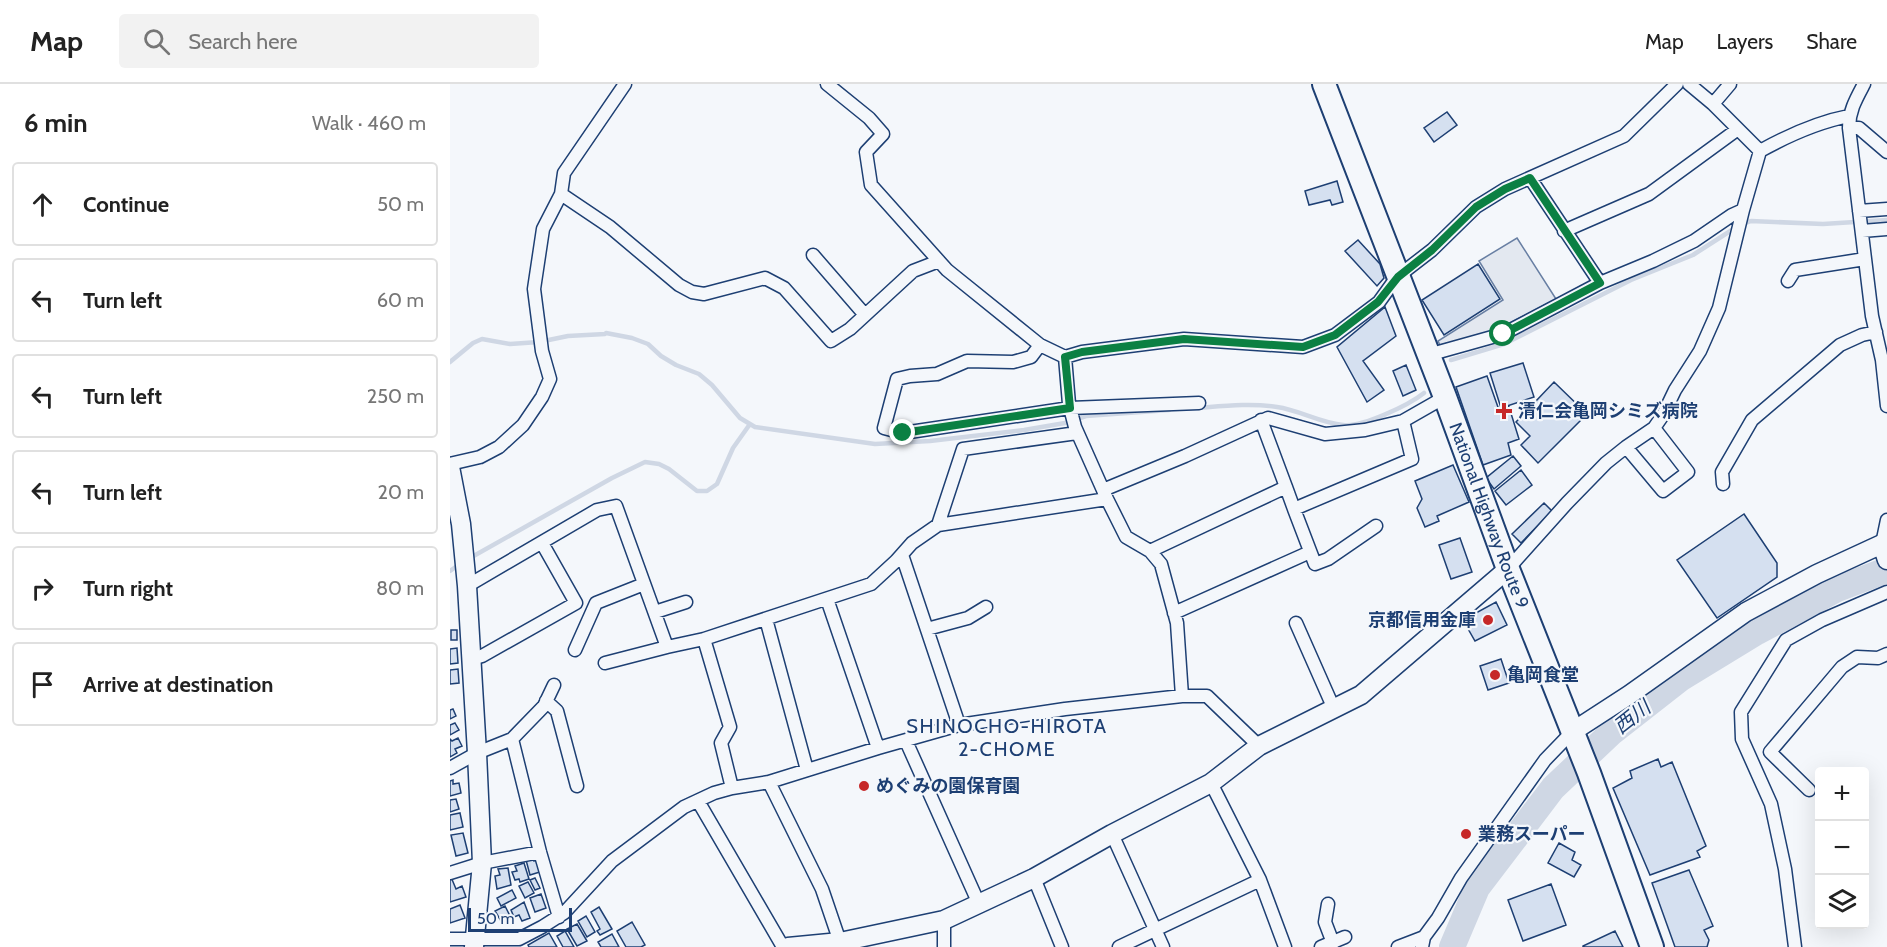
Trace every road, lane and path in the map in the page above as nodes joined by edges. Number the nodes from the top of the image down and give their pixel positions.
1 (626, 84) edge
2 (827, 84) edge
3 (1324, 84) edge
4 (1677, 84) edge
5 (1689, 84) edge
6 (1730, 84) edge
7 (1864, 84) edge
8 (1713, 104) junction
9 (1849, 122) junction
10 (1738, 129) junction
11 (1760, 151) junction
12 (1887, 152) edge
13 (1530, 178) junction
14 (561, 194) junction
15 (1887, 209) edge
16 (1743, 210) junction
17 (1859, 211) junction
18 (1887, 229) edge
19 (1564, 231) junction
20 (1862, 231) junction
21 (813, 255) dead end
22 (1865, 259) junction
23 (939, 261) junction
24 (1398, 277) junction
25 (1788, 281) dead end
26 (1600, 283) junction
27 (865, 315) junction
28 (1876, 332) junction
29 (1040, 345) junction
30 (1428, 355) junction
31 (1065, 357) junction
32 (1884, 360) edge
33 (1445, 397) junction
34 (1199, 403) dead end
35 (1887, 406) edge
36 (1070, 408) junction
37 (1261, 420) junction
38 (1402, 422) junction
39 (1654, 428) junction
40 (1077, 433) junction
41 (1626, 447) junction
42 (451, 476) edge
43 (1723, 484) dead end
44 (1286, 488) junction
45 (1105, 494) junction
46 (1294, 509) junction
47 (1887, 520) edge
48 (938, 525) junction
49 (1376, 526) dead end
50 (542, 543) junction
51 (1885, 550) edge
52 (1150, 551) junction
53 (1310, 552) junction
54 (902, 555) junction
55 (1508, 569) junction
56 (644, 584) junction
57 (467, 586) junction
58 (1887, 592) edge
59 (450, 596) edge
60 (827, 599) junction
61 (686, 602) dead end
62 (986, 607) dead end
63 (655, 612) junction
64 (1174, 613) junction
65 (766, 619) junction
66 (1296, 623) dead end
67 (927, 629) junction
68 (704, 639) junction
69 (667, 647) junction
70 (575, 650) dead end
71 (1887, 654) edge
72 (471, 659) junction
73 (604, 663) dead end
74 (554, 685) dead end
75 (1182, 696) junction
76 (546, 701) junction
77 (1334, 709) junction
78 (959, 725) junction
79 (1574, 738) junction
80 (512, 739) junction
81 (906, 741) junction
82 (1259, 746) junction
83 (878, 748) junction
84 (477, 753) junction
85 (450, 768) edge
86 (807, 770) junction
87 (769, 782) junction
88 (1211, 783) junction
89 (577, 786) dead end
90 (732, 788) junction
91 (1809, 790) dead end
92 (698, 801) junction
93 (1112, 834) junction
94 (540, 852) junction
95 (482, 863) junction
96 (450, 873) edge
97 (1034, 878) junction
98 (1260, 880) junction
99 (979, 904) junction
100 (1328, 904) dead end
101 (559, 917) junction
102 (944, 920) junction
103 (1155, 931) junction
104 (450, 939) edge
105 (475, 942) edge
106 (840, 942) junction
107 (1333, 942) edge
108 (1423, 942) edge
109 (785, 947) edge
110 (944, 947) edge
111 (1062, 947) edge
112 (1119, 947) edge
113 (1163, 947) edge
114 (1285, 947) edge
115 (1398, 947) edge
116 (1652, 947) edge
117 (1795, 947) edge

1 - 14 street
2 - 23 street
3 - 24 highway, National Highway Route 9
4 - 13 street
5 - 8 street
6 - 8 street
7 - 9 street
8 - 10 street
9 - 11 street
9 - 12 street
9 - 17 street
10 - 11 street
10 - 19 street
11 - 16 street
13 - 19 street
13 - 24 street
14 - 27 street
14 - 42 street
15 - 17 street
16 - 26 street
16 - 39 street
17 - 20 street
18 - 20 street
19 - 26 street
20 - 22 street
21 - 27 street
22 - 25 street
22 - 28 street
23 - 27 street
23 - 29 street
24 - 30 highway, National Highway Route 9
24 - 31 street
26 - 30 street
28 - 32 street
28 - 43 street
29 - 31 street
29 - 36 street
30 - 33 highway, National Highway Route 9
31 - 36 street
32 - 35 street
33 - 38 street
33 - 55 highway, National Highway Route 9
34 - 36 street
36 - 40 street
37 - 38 street
37 - 44 street
37 - 45 street
38 - 46 street
39 - 41 street
39 - 41 street
40 - 45 street
40 - 48 street
41 - 55 street
42 - 57 street
44 - 46 street
44 - 52 street
45 - 48 street
45 - 52 street
46 - 53 street
47 - 51 street
48 - 54 street
49 - 53 street
50 - 56 street
50 - 57 street
50 - 72 street
51 - 79 street
52 - 64 street
53 - 64 street
54 - 60 street
54 - 67 street
55 - 77 street
55 - 79 highway, National Highway Route 9
56 - 63 street
56 - 70 street
57 - 59 street
57 - 72 street
58 - 117 street
60 - 65 street
60 - 83 street
61 - 63 street
62 - 67 street
63 - 69 street
64 - 75 street
65 - 68 street
65 - 86 street
66 - 77 street
67 - 78 street
68 - 69 street
68 - 90 street
69 - 73 street
71 - 91 street
72 - 84 street
74 - 76 street
75 - 78 street
75 - 82 street
76 - 80 street
76 - 89 street
77 - 82 street
78 - 81 street
79 - 108 street
79 - 116 highway, National Highway Route 9
80 - 84 street
80 - 94 street
81 - 83 street
81 - 99 street
82 - 88 street
83 - 86 street
84 - 85 street
84 - 95 street
86 - 87 street
87 - 90 street
87 - 106 street
88 - 93 street
88 - 98 street
90 - 92 street
92 - 101 street
92 - 109 street
93 - 97 street
93 - 103 street
94 - 95 street
94 - 101 street
95 - 96 street
95 - 105 street
97 - 99 street
97 - 111 street
98 - 103 street
98 - 114 street
99 - 102 street
100 - 107 street
101 - 105 street
102 - 106 street
102 - 110 street
103 - 112 street
103 - 113 street
104 - 105 street
106 - 109 street
108 - 115 street

